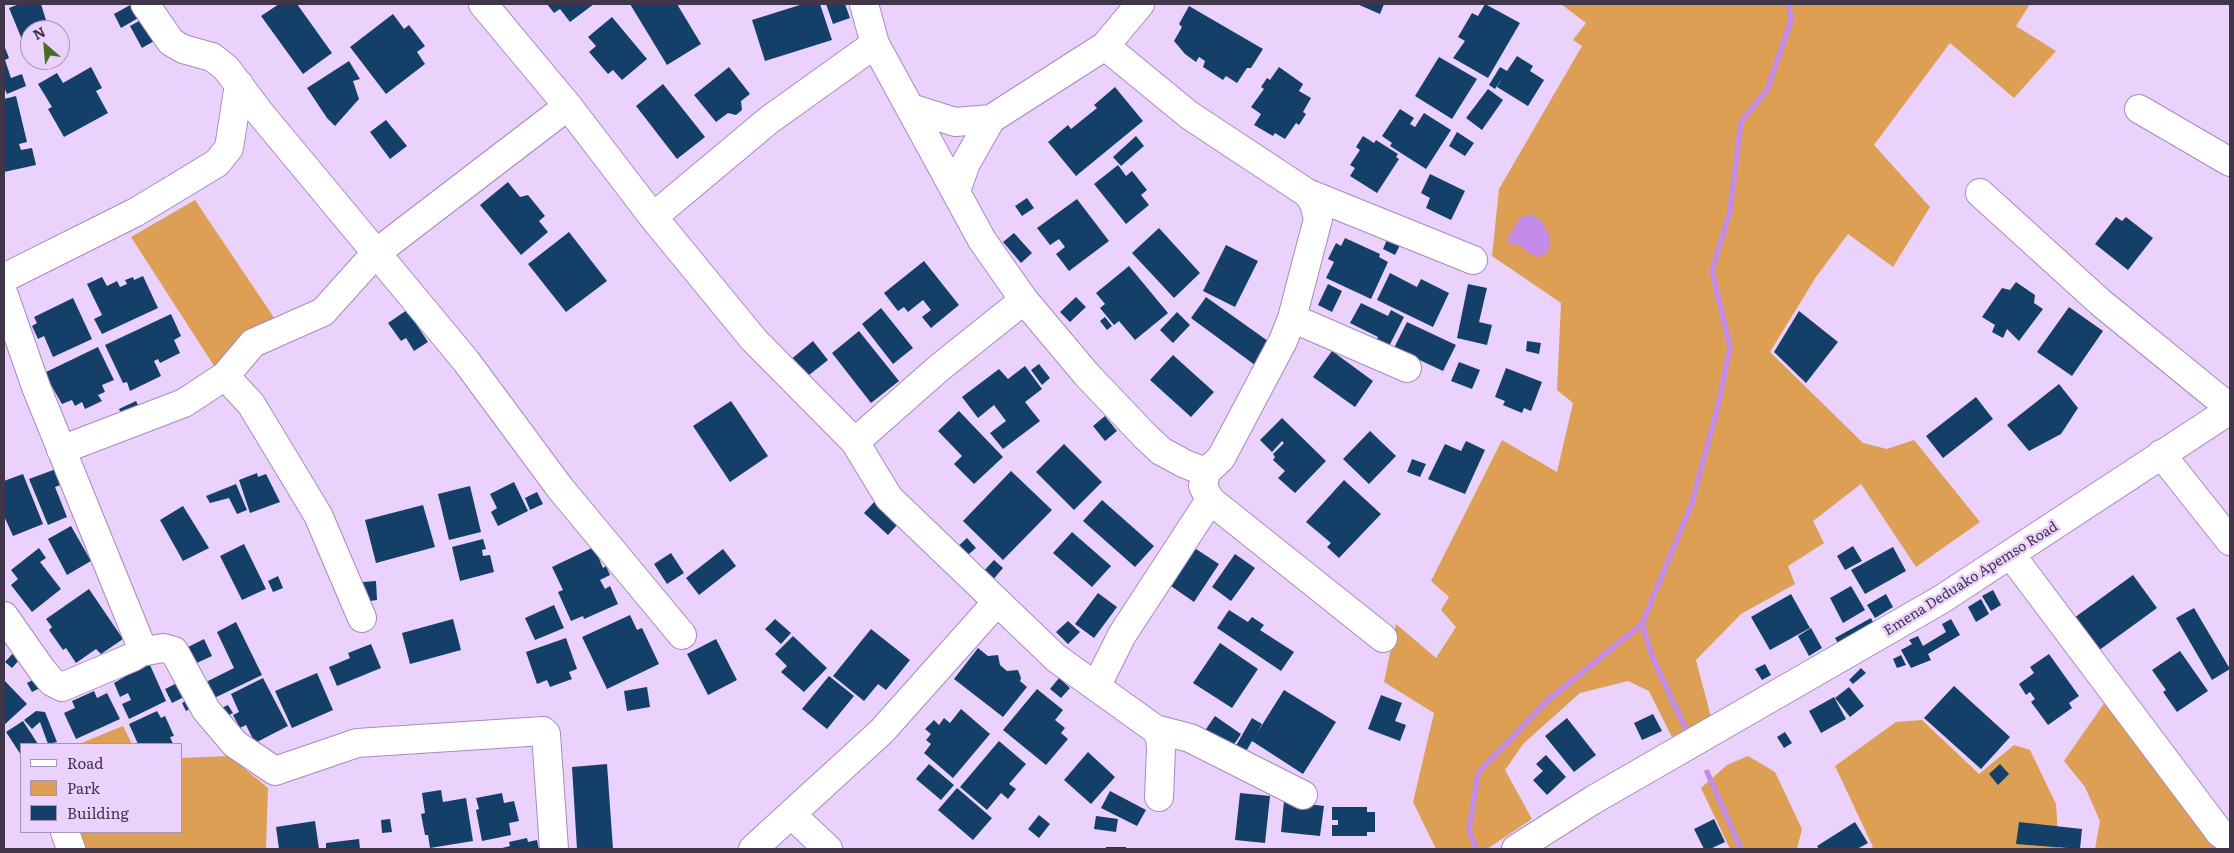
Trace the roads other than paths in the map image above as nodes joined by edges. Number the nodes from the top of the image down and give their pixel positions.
1 (145, 4) edge
2 (482, 4) edge
3 (864, 4) edge
4 (1140, 4) edge
5 (875, 44) junction
6 (1105, 46) junction
7 (239, 84) junction
8 (568, 106) junction
9 (911, 108) junction
10 (2139, 109) dead end
11 (992, 119) junction
12 (2230, 162) edge
13 (956, 191) junction
14 (1307, 193) junction
15 (1980, 193) dead end
16 (653, 217) junction
17 (376, 252) junction
18 (1473, 260) dead end
19 (4, 278) edge
20 (4, 295) edge
21 (1024, 300) junction
22 (1292, 318) junction
23 (1406, 368) dead end
24 (225, 376) junction
25 (2230, 409) edge
26 (855, 442) junction
27 (60, 450) junction
28 (2161, 454) junction
29 (1206, 472) junction
30 (1210, 500) junction
31 (2230, 541) edge
32 (2011, 555) junction
33 (997, 602) junction
34 (4, 616) edge
35 (362, 618) dead end
36 (682, 635) dead end
37 (1383, 638) dead end
38 (141, 652) junction
39 (1096, 687) junction
40 (1155, 729) junction
41 (1302, 795) dead end
42 (1159, 797) dead end
43 (790, 814) junction
44 (65, 833) edge
45 (2230, 840) edge
46 (71, 849) edge
47 (554, 849) edge
48 (753, 849) edge
49 (828, 849) edge
50 (1516, 849) edge

1 - 7 street
2 - 8 street
3 - 5 street
4 - 6 street
5 - 9 street
5 - 16 street
6 - 11 street
6 - 14 street
7 - 17 street
7 - 19 street
8 - 16 street
8 - 17 street
9 - 11 street
9 - 13 street
10 - 12 street
11 - 13 street
13 - 21 street
14 - 18 street
14 - 22 street
15 - 25 street
16 - 26 street
17 - 24 street
17 - 36 street
20 - 27 street
21 - 26 street
21 - 29 street
22 - 23 street
22 - 29 street
24 - 27 street
24 - 35 street
25 - 28 street, Emena Deduako Apemso Road
26 - 33 street
27 - 38 street
28 - 31 street
28 - 32 street, Emena Deduako Apemso Road
29 - 30 street
30 - 37 street
30 - 39 street
32 - 45 street
32 - 50 street, Emena Deduako Apemso Road
33 - 39 street
33 - 43 street
34 - 38 street
38 - 47 street
39 - 40 street
40 - 41 street
40 - 42 street
43 - 48 street
43 - 49 street
44 - 46 street

